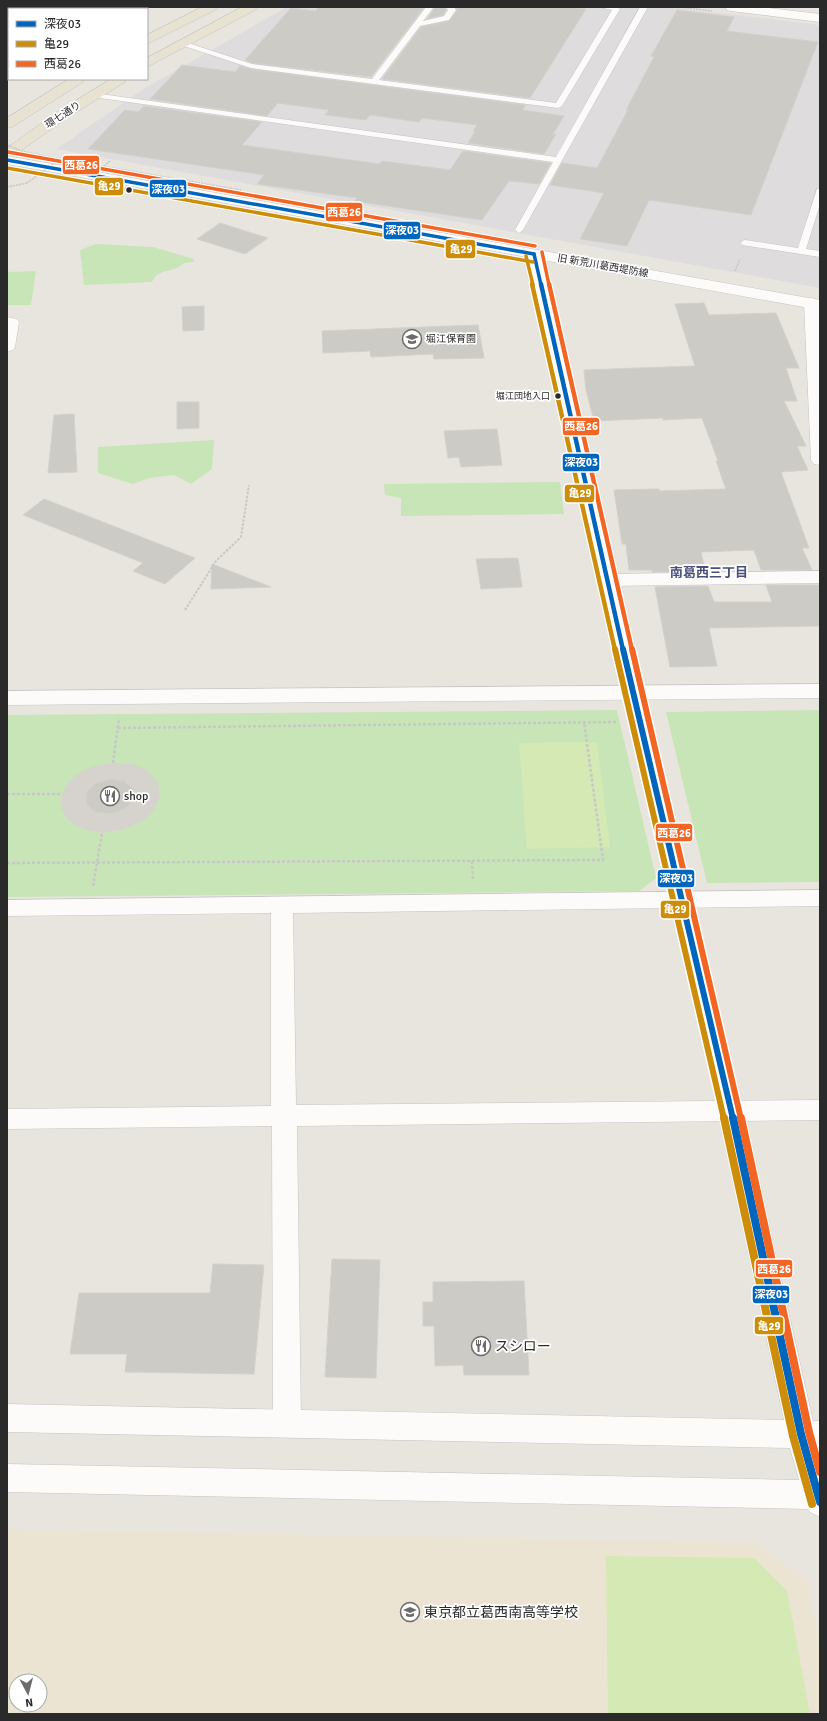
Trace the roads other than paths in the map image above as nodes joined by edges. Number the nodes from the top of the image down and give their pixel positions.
1 (211, 7) edge
2 (251, 7) edge
3 (430, 7) edge
4 (450, 7) edge
5 (603, 7) edge
6 (644, 7) edge
7 (731, 7) edge
8 (792, 7) edge
9 (820, 10) edge
10 (820, 18) edge
11 (418, 24) junction
12 (148, 39) edge
13 (182, 44) junction
14 (148, 62) edge
15 (76, 80) edge
16 (118, 80) edge
17 (373, 83) junction
18 (93, 95) junction
19 (7, 124) edge
20 (7, 154) edge
21 (7, 160) edge
22 (559, 160) junction
23 (820, 191) edge
24 (519, 230) dead end
25 (745, 243) dead end
26 (801, 251) junction
27 (534, 254) junction
28 (820, 254) edge
29 (816, 304) edge
30 (7, 322) edge
31 (7, 347) edge
32 (820, 460) edge
33 (820, 577) edge
34 (608, 580) junction
35 (820, 691) edge
36 (633, 693) junction
37 (7, 698) edge
38 (820, 898) edge
39 (681, 899) junction
40 (282, 906) junction
41 (7, 908) edge
42 (820, 1110) edge
43 (731, 1111) junction
44 (284, 1116) junction
45 (7, 1119) edge
46 (7, 1418) edge
47 (287, 1423) junction
48 (811, 1435) edge
49 (7, 1478) edge
50 (819, 1497) edge

1 - 12 main road
2 - 13 main road
3 - 11 lane
4 - 11 lane
5 - 17 lane
6 - 22 lane
7 - 10 street
8 - 9 street
11 - 17 lane
13 - 14 main road
13 - 17 lane
15 - 19 main road, 環七通り
16 - 18 main road, 環七通り
18 - 20 main road, 環七通り
18 - 22 lane
21 - 27 street, 旧 新荒川葛西堤防線
22 - 24 lane
23 - 26 lane
25 - 26 lane
26 - 28 lane
27 - 29 street, 旧 新荒川葛西堤防線
27 - 34 street
29 - 32 street
30 - 31 street
33 - 34 street
34 - 36 street
35 - 36 street
36 - 37 street
36 - 39 street
38 - 39 street
39 - 40 street
39 - 43 street
40 - 41 street
40 - 44 street
42 - 43 street
43 - 44 street
43 - 48 street
44 - 45 street
44 - 47 street
46 - 47 street
47 - 48 street
48 - 50 street
49 - 50 street

